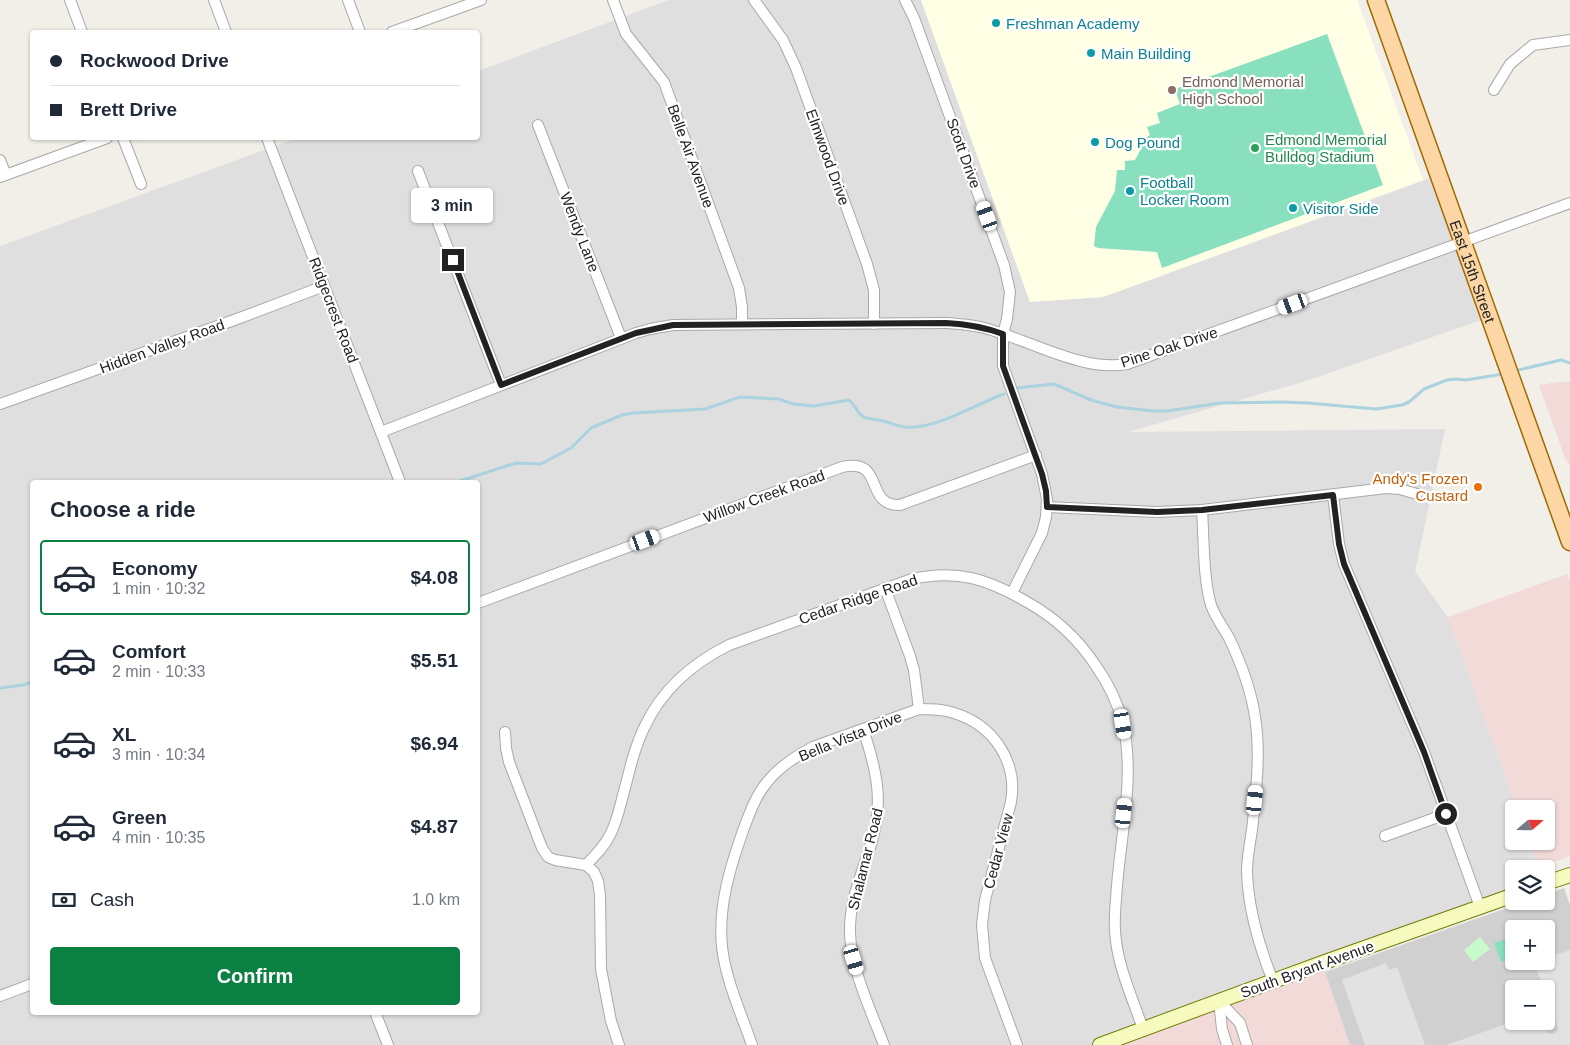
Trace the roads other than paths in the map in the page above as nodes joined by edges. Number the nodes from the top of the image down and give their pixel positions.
1 (70, 0) edge
2 (214, 0) edge
3 (348, 0) edge
4 (481, 0) edge
5 (613, 0) edge
6 (754, 0) edge
7 (905, 0) edge
8 (1376, 0) edge
9 (81, 30) edge
10 (225, 30) edge
11 (359, 30) edge
12 (398, 30) edge
13 (1570, 40) edge
14 (1494, 90) dead end
15 (538, 125) dead end
16 (102, 140) edge
17 (124, 140) edge
18 (268, 140) edge
19 (0, 160) edge
20 (418, 171) dead end
21 (3, 176) edge
22 (141, 184) dead end
23 (1570, 203) edge
24 (1463, 242) junction
25 (324, 286) junction
26 (742, 324) junction
27 (874, 324) junction
28 (1003, 334) junction
29 (621, 338) junction
30 (501, 385) junction
31 (0, 404) edge
32 (381, 432) junction
33 (1036, 455) junction
34 (399, 480) edge
35 (1417, 494) dead end
36 (1333, 495) junction
37 (1047, 507) junction
38 (1202, 510) junction
39 (1570, 542) edge
40 (885, 588) junction
41 (1012, 593) junction
42 (480, 602) edge
43 (919, 709) junction
44 (863, 729) junction
45 (505, 732) dead end
46 (1446, 814) junction
47 (1385, 836) dead end
48 (586, 865) junction
49 (1570, 875) edge
50 (1555, 881) edge
51 (1505, 898) edge
52 (1480, 907) junction
53 (1273, 981) junction
54 (30, 985) edge
55 (0, 996) edge
56 (1219, 1001) junction
57 (376, 1015) edge
58 (1143, 1029) junction
59 (388, 1045) edge
60 (619, 1045) edge
61 (752, 1045) edge
62 (884, 1045) edge
63 (1017, 1045) edge
64 (1100, 1045) edge
65 (1227, 1045) edge
66 (1247, 1045) edge

1 - 9 street
2 - 10 street
3 - 11 street
4 - 12 street
5 - 26 street, Belle Air Avenue
6 - 27 street, Elmwood Drive
7 - 28 street, Scott Drive
8 - 24 main road, East 15th Street
13 - 14 street
15 - 29 street, Wendy Lane
16 - 21 street
17 - 22 street
18 - 25 street, Ridgecrest Road
19 - 21 street
20 - 30 street
23 - 24 street, Pine Oak Drive
24 - 28 street, Pine Oak Drive
24 - 39 main road, East 15th Street
25 - 31 street, Hidden Valley Road
25 - 32 street, Ridgecrest Road
26 - 27 street, Pine Oak Drive
26 - 29 street, Pine Oak Drive
27 - 28 street, Pine Oak Drive
28 - 33 street, Scott Drive
29 - 30 street, Pine Oak Drive
30 - 32 street, Pine Oak Drive
32 - 34 street, Ridgecrest Road
33 - 37 street, Scott Drive
33 - 42 street, Willow Creek Road
35 - 36 street
36 - 38 street
36 - 46 street
37 - 38 street
37 - 41 street, Scott Drive
38 - 53 street
40 - 41 street, Cedar Ridge Road
40 - 43 street
40 - 48 street, Cedar Ridge Road
41 - 58 street, Cedar Ridge Road
43 - 44 street, Bella Vista Drive
43 - 63 street, Cedar View
44 - 61 street, Bella Vista Drive
44 - 62 street, Shalamar Road
45 - 48 street
46 - 47 street
46 - 52 street
48 - 60 street
49 - 50 street
51 - 52 street, South Bryant Avenue
52 - 53 street, South Bryant Avenue
53 - 56 street, South Bryant Avenue
54 - 55 street
56 - 58 street, South Bryant Avenue
56 - 65 street
56 - 66 street
57 - 59 street
58 - 64 street, South Bryant Avenue

